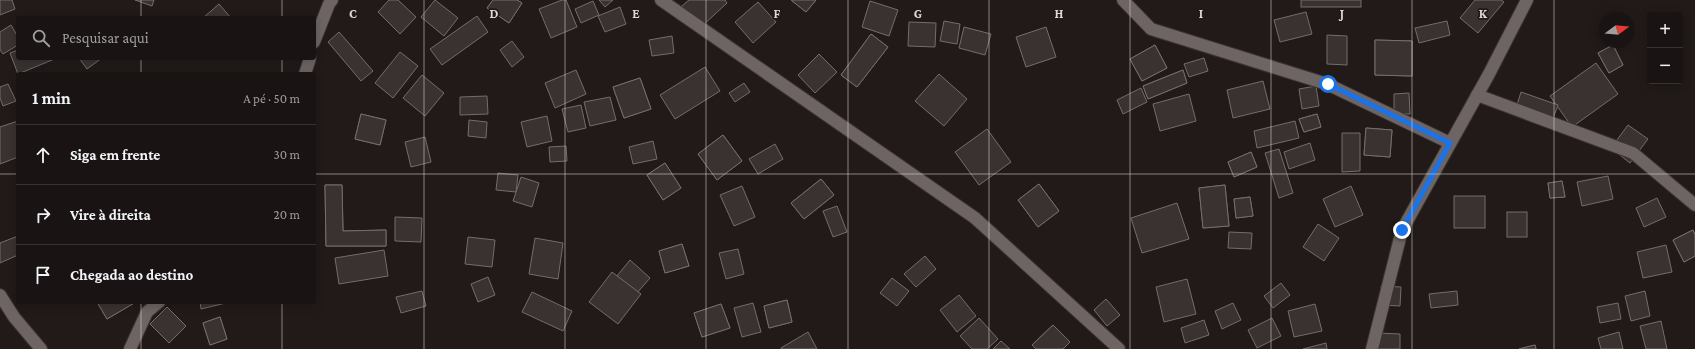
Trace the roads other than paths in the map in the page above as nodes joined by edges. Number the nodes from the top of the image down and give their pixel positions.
1 (332, 0) edge
2 (1123, 0) edge
3 (1527, 0) edge
4 (665, 1) edge
5 (316, 37) edge
6 (309, 60) edge
7 (306, 72) edge
8 (1477, 95) junction
9 (1450, 143) junction
10 (1695, 205) edge
11 (0, 294) edge
12 (157, 304) edge
13 (41, 349) edge
14 (130, 349) edge
15 (1119, 349) edge
16 (1372, 349) edge

1 - 5 street
2 - 9 street
3 - 8 street
4 - 15 street
6 - 7 street
8 - 9 street
8 - 10 street
9 - 16 street
11 - 13 street
12 - 14 street

